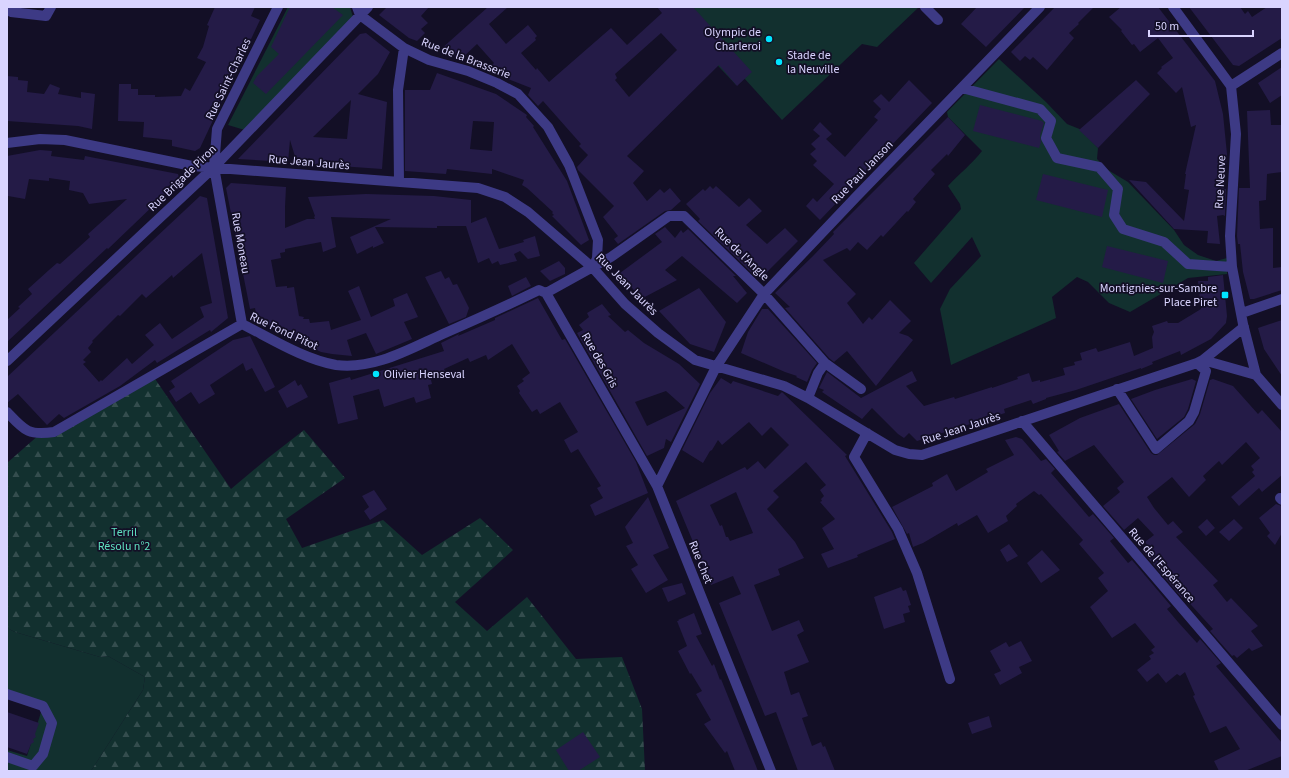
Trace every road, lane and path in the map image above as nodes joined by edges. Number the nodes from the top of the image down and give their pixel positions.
1 (51, 7) edge
2 (278, 7) edge
3 (368, 7) edge
4 (925, 7) edge
5 (1174, 7) edge
6 (1034, 9) edge
7 (359, 11) edge
8 (11, 12) dead end
9 (938, 20) dead end
10 (404, 48) junction
11 (1282, 53) edge
12 (1231, 86) junction
13 (962, 88) junction
14 (7, 143) edge
15 (214, 167) junction
16 (399, 182) junction
17 (1232, 267) junction
18 (593, 268) junction
19 (546, 293) junction
20 (764, 294) junction
21 (1282, 299) edge
22 (1242, 313) junction
23 (242, 324) junction
24 (1244, 327) junction
25 (7, 361) edge
26 (1200, 362) junction
27 (825, 363) junction
28 (716, 367) junction
29 (1256, 375) junction
30 (861, 389) dead end
31 (1117, 389) junction
32 (808, 398) junction
33 (1282, 405) edge
34 (7, 412) edge
35 (1022, 421) junction
36 (867, 433) junction
37 (657, 486) junction
38 (950, 679) dead end
39 (7, 694) edge
40 (1282, 725) edge
41 (7, 757) edge
42 (771, 771) edge

1 - 8 street
2 - 15 street, Rue Saint-Charles
3 - 7 street, Rue Brigade Piron
4 - 9 street
5 - 12 street, Rue Neuve
6 - 13 street, Rue Paul Janson
7 - 10 street, Rue de la Brasserie
7 - 15 street, Rue Brigade Piron
10 - 16 street
10 - 18 street, Rue de la Brasserie
11 - 12 street
12 - 17 street, Rue Neuve
13 - 17 street
13 - 20 street, Rue Paul Janson
14 - 15 street, Rue Jean Jaurès
15 - 16 street, Rue Jean Jaurès
15 - 23 street, Rue Moneau
15 - 25 street, Rue Brigade Piron
16 - 18 street, Rue Jean Jaurès
17 - 22 street, Rue Neuve
18 - 19 street
18 - 20 street, Rue de l'Angle
18 - 28 street, Rue Jean Jaurès
19 - 23 street, Rue Fond Pitot
19 - 37 street, Rue des Gris
20 - 27 street, Rue de l'Angle
20 - 28 street, Rue Paul Janson
21 - 22 street
22 - 24 street, Rue Neuve
23 - 34 street, Rue Fond Pitot
24 - 26 street, Rue Jean Jaurès
24 - 29 street, Rue Neuve
26 - 29 street
26 - 31 street, Rue Jean Jaurès
26 - 31 street
27 - 30 street, Rue de l'Angle
27 - 32 street
28 - 32 street, Rue Jean Jaurès
28 - 37 street
29 - 33 street
31 - 35 street, Rue Jean Jaurès
32 - 36 street, Rue Jean Jaurès
35 - 36 street, Rue Jean Jaurès
35 - 40 street, Rue de l'Espérance
36 - 38 street
37 - 42 street, Rue Chet
39 - 41 street

